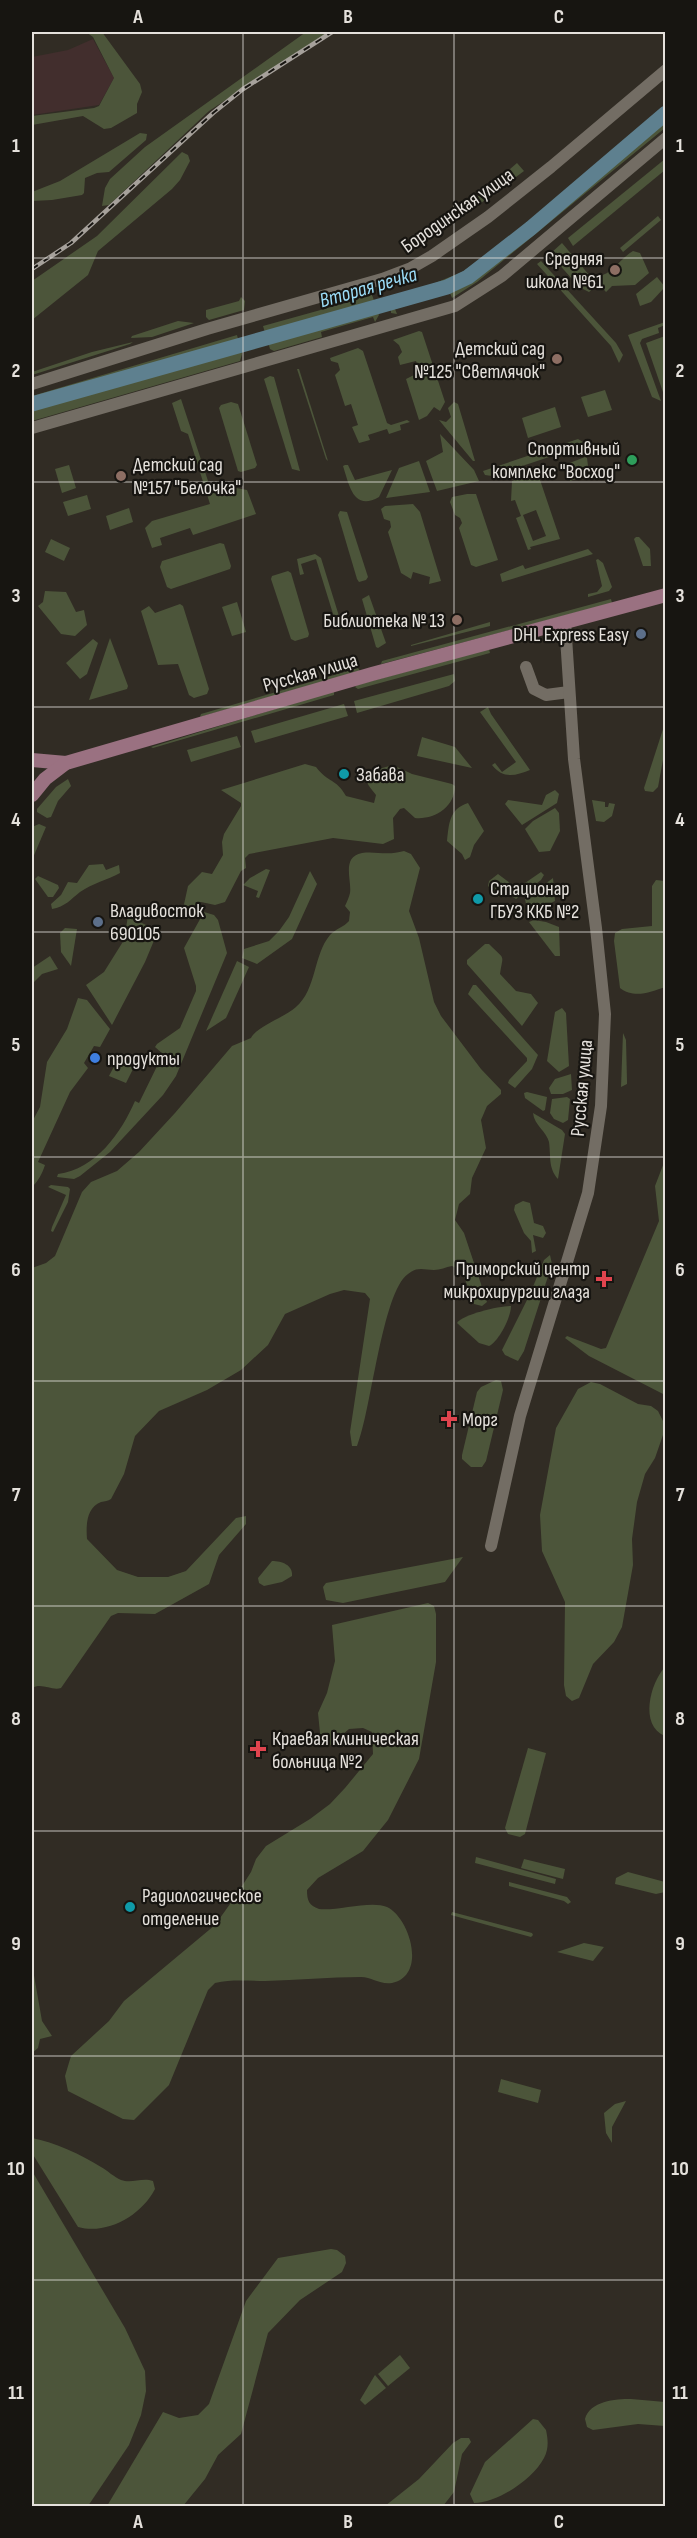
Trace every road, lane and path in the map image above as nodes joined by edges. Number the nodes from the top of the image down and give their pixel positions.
1 (666, 70) edge
2 (666, 138) edge
3 (32, 384) edge
4 (32, 428) edge
5 (666, 595) edge
6 (565, 622) junction
7 (526, 667) dead end
8 (569, 692) junction
9 (32, 760) edge
10 (66, 763) junction
11 (32, 795) edge
12 (491, 1546) dead end

1 - 3 main road, Бородинская улица
2 - 4 main road
5 - 6 main road, Русская улица
6 - 8 main road, Русская улица
6 - 10 main road, Русская улица
7 - 8 main road
8 - 12 main road, Русская улица
9 - 10 main road, Русская улица
10 - 11 main road, Русская улица

